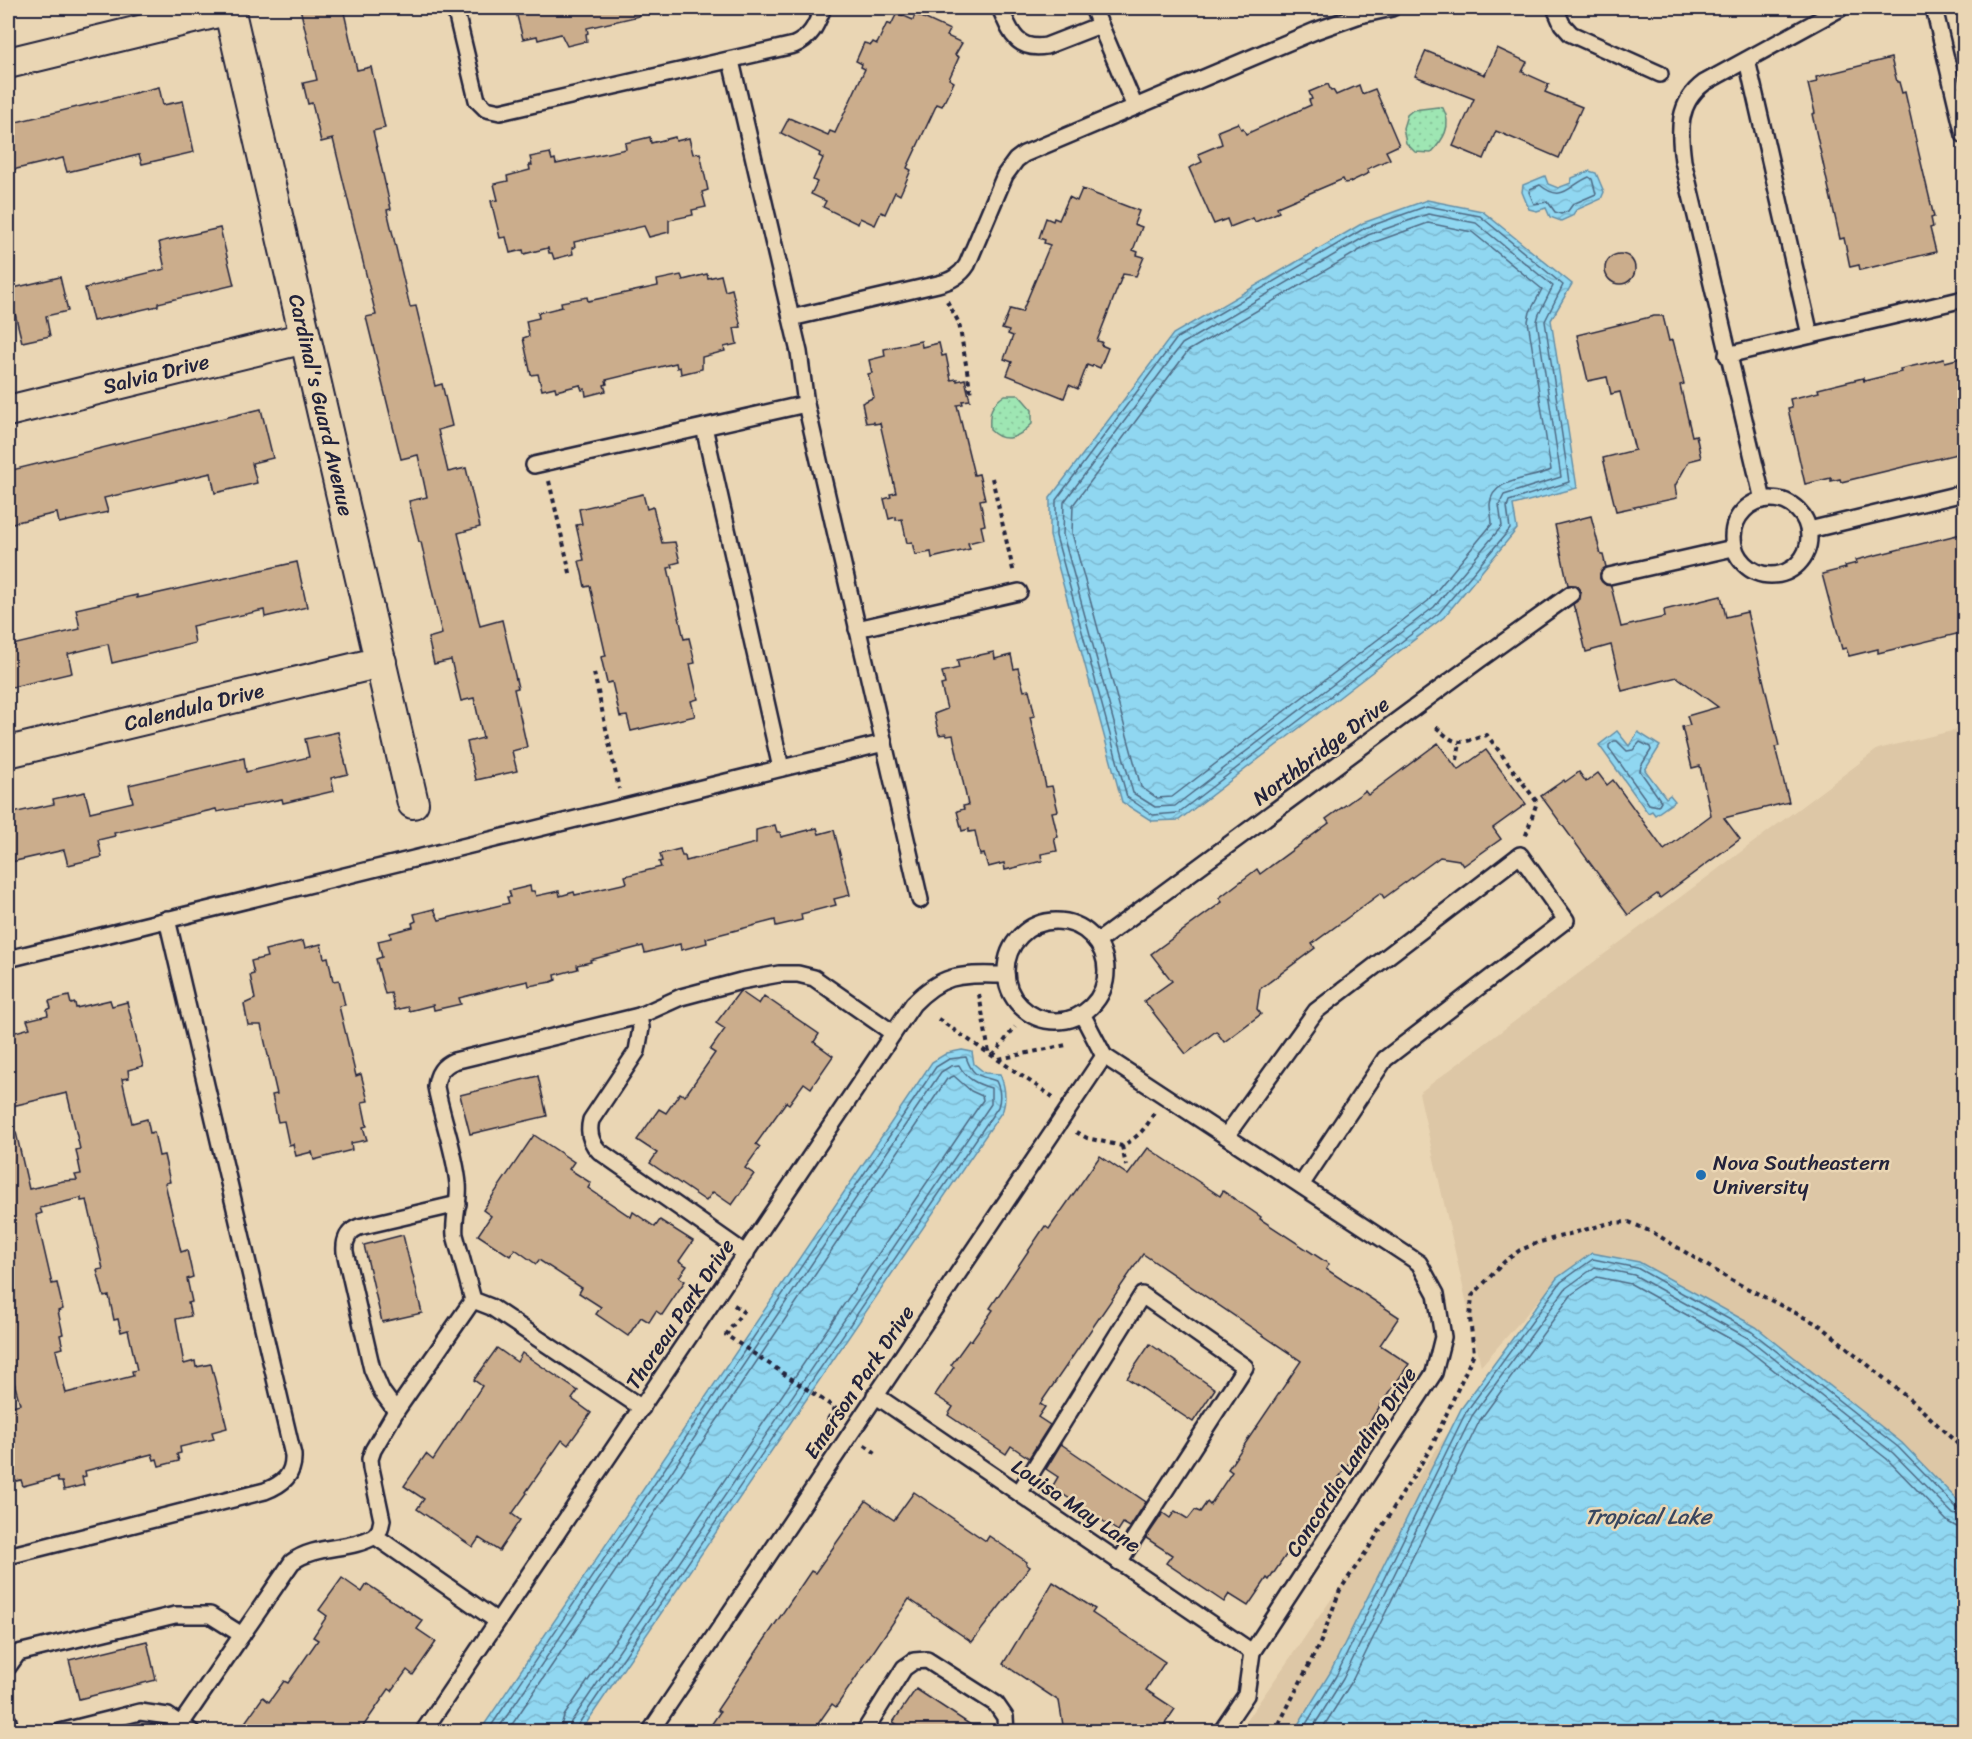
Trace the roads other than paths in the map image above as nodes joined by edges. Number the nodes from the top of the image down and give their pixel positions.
1 (230, 8) edge
2 (455, 8) edge
3 (823, 8) edge
4 (1000, 8) edge
5 (1093, 8) edge
6 (1392, 8) edge
7 (1555, 8) edge
8 (1841, 8) edge
9 (1934, 8) edge
10 (1100, 25) junction
11 (1747, 60) junction
12 (731, 61) junction
13 (8, 63) edge
14 (1660, 74) dead end
15 (1135, 107) junction
16 (1965, 135) edge
17 (1965, 299) edge
18 (791, 318) junction
19 (1810, 335) junction
20 (305, 338) junction
21 (1727, 355) junction
22 (806, 404) junction
23 (8, 411) edge
24 (704, 427) junction
25 (539, 464) road end
26 (1965, 493) edge
27 (1762, 500) junction
28 (1809, 530) junction
29 (1733, 548) junction
30 (1609, 576) dead end
31 (1019, 592) road end
32 (1571, 594) dead end
33 (857, 629) junction
34 (381, 662) junction
35 (884, 742) junction
36 (8, 752) edge
37 (781, 768) junction
38 (413, 802) dead end
39 (920, 900) dead end
40 (167, 919) junction
41 (1097, 942) junction
42 (8, 959) edge
43 (1006, 975) junction
44 (1082, 1014) junction
45 (639, 1016) junction
46 (893, 1033) junction
47 (1104, 1056) junction
48 (1226, 1136) junction
49 (1301, 1185) junction
50 (458, 1204) junction
51 (746, 1254) junction
52 (473, 1300) junction
53 (875, 1395) junction
54 (642, 1408) junction
55 (396, 1411) junction
56 (1019, 1493) junction
57 (375, 1536) junction
58 (8, 1556) edge
59 (1119, 1562) junction
60 (497, 1621) junction
61 (242, 1635) junction
62 (1252, 1652) junction
63 (8, 1667) edge
64 (8, 1721) edge
65 (187, 1728) edge
66 (10, 1731) edge
67 (60, 1731) edge
68 (423, 1731) edge
69 (650, 1731) edge
70 (864, 1731) edge
71 (1006, 1731) edge
72 (1221, 1731) edge

1 - 13 street
1 - 20 street, Cardinal's Guard Avenue
2 - 12 lane
3 - 12 lane
4 - 10 lane
5 - 10 lane
6 - 15 lane
7 - 14 lane
8 - 11 lane
9 - 16 lane
10 - 15 lane
11 - 19 lane
11 - 21 lane
12 - 18 lane
15 - 18 lane
17 - 19 lane
18 - 22 lane
19 - 21 lane
20 - 23 street, Salvia Drive
20 - 34 street, Cardinal's Guard Avenue
21 - 27 lane
22 - 24 lane
22 - 33 lane
24 - 25 lane
24 - 37 lane
26 - 28 lane
27 - 28 lane
27 - 29 lane
28 - 29 lane
29 - 30 lane
31 - 33 lane
32 - 41 lane, Northbridge Drive
33 - 35 lane
34 - 36 street, Calendula Drive
34 - 38 street, Cardinal's Guard Avenue
35 - 37 lane
35 - 39 lane
37 - 40 lane
40 - 42 lane
40 - 58 lane
41 - 43 lane
41 - 44 lane
43 - 44 lane
43 - 46 lane, Thoreau Park Drive
44 - 47 lane, Concordia Landing Drive
45 - 46 lane
45 - 50 lane
45 - 51 lane
46 - 51 lane, Thoreau Park Drive
47 - 48 lane, Concordia Landing Drive
47 - 53 lane, Emerson Park Drive
48 - 49 lane, Concordia Landing Drive
48 - 49 lane
49 - 62 lane, Concordia Landing Drive
50 - 52 lane
50 - 55 lane
51 - 54 lane, Thoreau Park Drive
52 - 54 lane
52 - 55 lane
53 - 56 lane, Louisa May Lane
53 - 69 lane, Emerson Park Drive
54 - 60 lane, Thoreau Park Drive
55 - 57 lane
56 - 59 lane, Louisa May Lane
56 - 59 lane
57 - 60 lane
57 - 61 lane
59 - 62 lane, Louisa May Lane
60 - 68 lane, Thoreau Park Drive
61 - 63 lane
61 - 65 lane
62 - 72 lane, Concordia Landing Drive
64 - 66 lane
65 - 67 lane
70 - 71 lane

